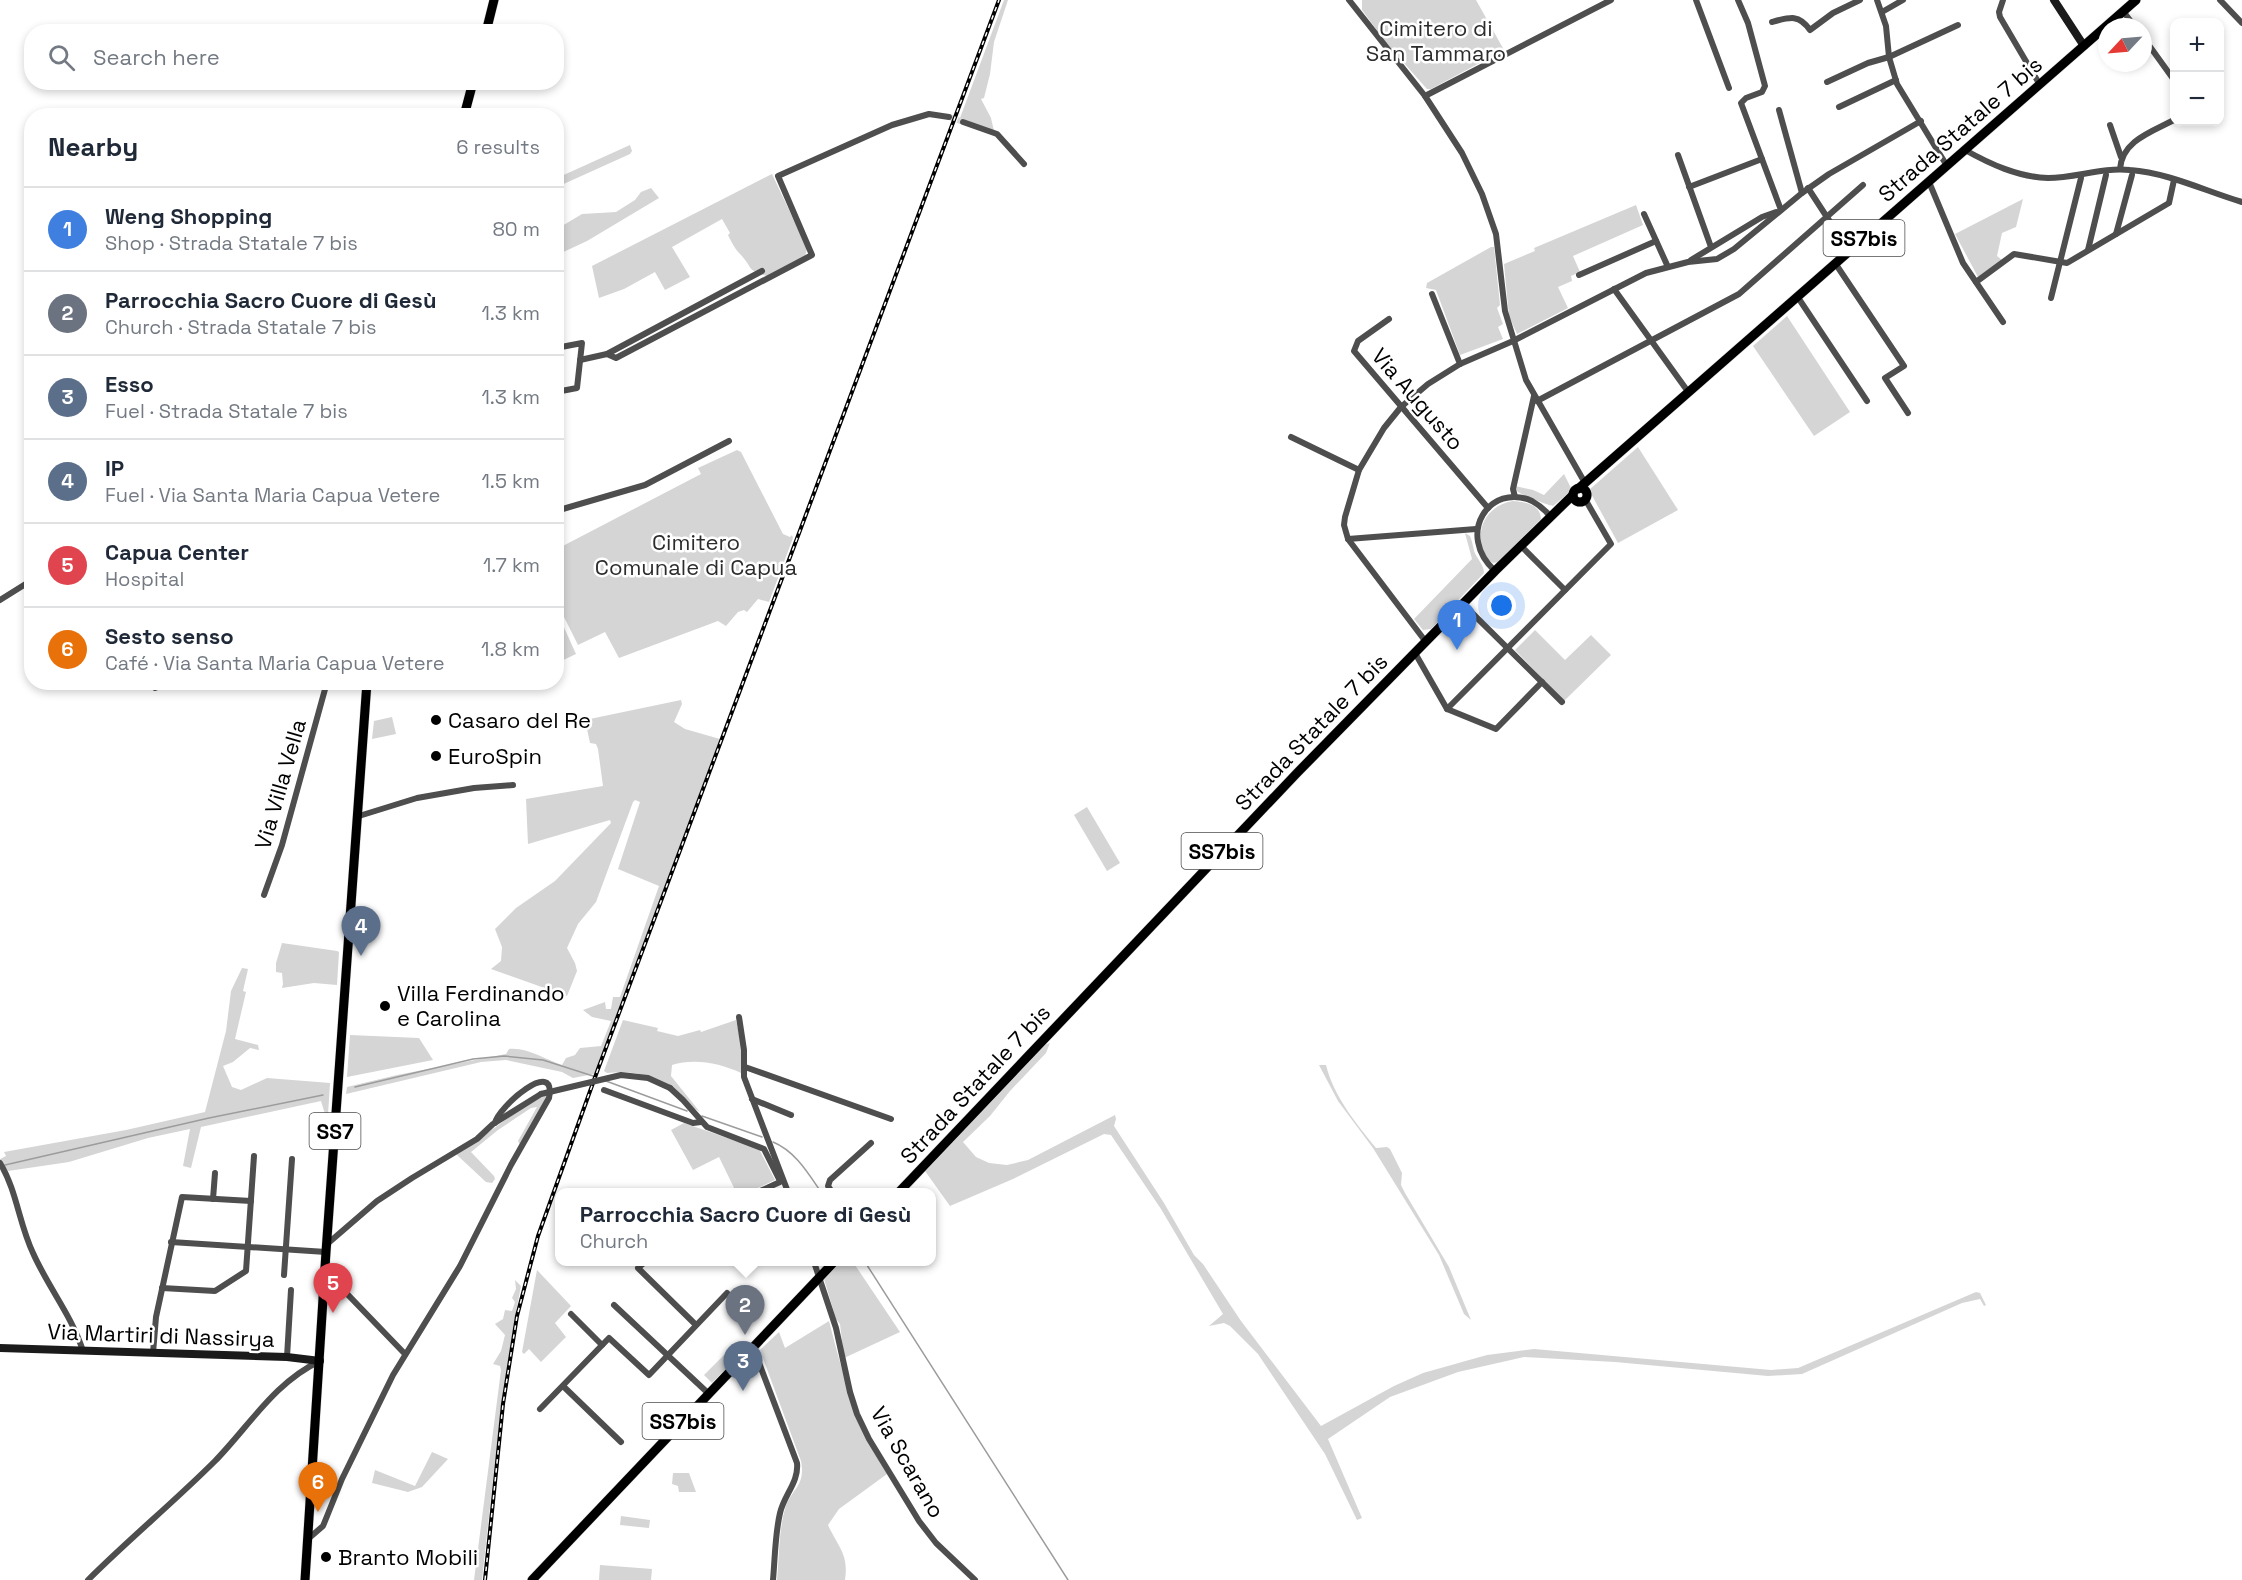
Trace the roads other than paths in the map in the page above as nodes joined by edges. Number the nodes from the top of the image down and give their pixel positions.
1 (494, 0) edge
2 (1349, 0) edge
3 (1611, 0) edge
4 (1696, 0) edge
5 (1738, 0) edge
6 (1860, 0) edge
7 (1877, 0) edge
8 (1903, 0) edge
9 (2003, 0) edge
10 (2054, 0) edge
11 (2220, 0) edge
12 (2129, 4) edge
13 (1882, 12) junction
14 (1772, 21) dead end
15 (488, 24) edge
16 (2242, 24) edge
17 (1958, 26) dead end
18 (2084, 46) junction
19 (2152, 49) edge
20 (1889, 57) junction
21 (2170, 73) edge
22 (1896, 80) junction
23 (1827, 82) dead end
24 (2040, 85) junction
25 (1729, 88) dead end
26 (471, 90) edge
27 (1425, 96) junction
28 (1839, 107) dead end
29 (466, 108) edge
30 (1779, 110) dead end
31 (949, 117) tunnel mouth
32 (1921, 121) junction
33 (963, 122) tunnel mouth
34 (2170, 122) edge
35 (2110, 125) dead end
36 (1965, 150) junction
37 (1678, 155) dead end
38 (2121, 157) junction
39 (1762, 159) junction
40 (1024, 164) dead end
41 (1947, 166) junction
42 (2120, 169) junction
43 (2106, 175) dead end
44 (2132, 175) dead end
45 (2081, 178) dead end
46 (2174, 180) junction
47 (1929, 182) junction
48 (1863, 185) dead end
49 (1689, 187) junction
50 (1808, 188) junction
51 (1802, 193) junction
52 (2242, 201) edge
53 (1781, 210) junction
54 (1644, 214) dead end
55 (1827, 218) junction
56 (2116, 234) junction
57 (1656, 241) junction
58 (1711, 247) junction
59 (2088, 250) junction
60 (1849, 251) junction
61 (2060, 261) junction
62 (1688, 262) junction
63 (1835, 263) junction
64 (1668, 267) junction
65 (762, 271) dead end
66 (1579, 275) dead end
67 (1976, 282) junction
68 (1614, 289) junction
69 (1432, 294) dead end
70 (1797, 296) junction
71 (2051, 298) dead end
72 (1389, 319) dead end
73 (2003, 322) dead end
74 (1514, 341) junction
75 (1652, 342) junction
76 (564, 346) edge
77 (607, 354) junction
78 (580, 360) junction
79 (1460, 364) junction
80 (564, 390) edge
81 (1689, 393) junction
82 (1535, 399) junction
83 (1867, 401) dead end
84 (1401, 407) junction
85 (1908, 413) dead end
86 (1292, 437) dead end
87 (729, 441) dead end
88 (1359, 470) junction
89 (1582, 493) junction
90 (1515, 497) junction
91 (1488, 508) junction
92 (564, 509) edge
93 (1553, 513) junction
94 (1476, 529) junction
95 (1348, 539) junction
96 (1520, 545) junction
97 (1495, 571) junction
98 (24, 585) edge
99 (1565, 590) junction
100 (0, 600) edge
101 (1462, 604) junction
102 (1426, 642) junction
103 (1508, 648) junction
104 (1415, 653) junction
105 (1542, 682) junction
106 (325, 690) edge
107 (367, 690) edge
108 (1562, 702) dead end
109 (1447, 708) junction
110 (513, 785) dead end
111 (359, 816) junction
112 (264, 895) dead end
113 (740, 1017) dead end
114 (745, 1067) junction
115 (604, 1090) dead end
116 (752, 1099) junction
117 (791, 1115) dead end
118 (891, 1119) dead end
119 (701, 1122) junction
120 (495, 1123) junction
121 (870, 1143) dead end
122 (254, 1156) dead end
123 (292, 1159) dead end
124 (0, 1163) edge
125 (214, 1173) dead end
126 (780, 1182) junction
127 (767, 1188) edge
128 (785, 1188) edge
129 (786, 1188) edge
130 (829, 1188) edge
131 (903, 1188) edge
132 (213, 1199) junction
133 (251, 1201) junction
134 (171, 1242) junction
135 (248, 1247) junction
136 (326, 1249) junction
137 (286, 1250) junction
138 (640, 1266) edge
139 (816, 1266) edge
140 (830, 1266) edge
141 (325, 1270) junction
142 (284, 1275) dead end
143 (820, 1276) junction
144 (162, 1288) junction
145 (291, 1290) dead end
146 (727, 1293) dead end
147 (614, 1305) dead end
148 (572, 1314) dead end
149 (696, 1325) junction
150 (602, 1345) junction
151 (753, 1347) junction
152 (0, 1348) edge
153 (83, 1352) junction
154 (153, 1353) junction
155 (405, 1354) junction
156 (668, 1356) junction
157 (287, 1357) junction
158 (320, 1361) junction
159 (563, 1386) junction
160 (708, 1394) junction
161 (540, 1410) dead end
162 (621, 1442) dead end
163 (308, 1539) junction
164 (88, 1580) edge
165 (305, 1580) edge
166 (532, 1580) edge
167 (773, 1580) edge
168 (975, 1580) edge

1 - 15 main road
2 - 27 street
3 - 27 street
4 - 25 street
5 - 39 street
6 - 14 street
7 - 13 street
8 - 13 street
9 - 24 street
10 - 18 street
11 - 16 street
12 - 18 main road, Strada Statale 7 bis / SS7bis
13 - 20 street
17 - 20 street
18 - 24 main road, Strada Statale 7 bis / SS7bis
19 - 21 street
20 - 22 street
20 - 23 street
22 - 28 street
22 - 32 street
24 - 36 main road, Strada Statale 7 bis / SS7bis
26 - 29 main road
27 - 74 street
30 - 51 street
31 - 77 street
32 - 41 street
32 - 50 street
33 - 40 street
34 - 38 street
35 - 38 street
36 - 41 main road, Strada Statale 7 bis / SS7bis
36 - 42 street
37 - 49 street
38 - 42 street
39 - 49 street
39 - 53 street
41 - 47 main road, Strada Statale 7 bis / SS7bis
42 - 46 street
43 - 59 street
44 - 56 street
45 - 61 street
46 - 52 street
46 - 56 street
47 - 60 main road, Strada Statale 7 bis / SS7bis
47 - 67 street
48 - 55 street
49 - 58 street
50 - 51 street
50 - 55 street
51 - 53 street
53 - 58 street
53 - 62 street
54 - 57 street
55 - 60 street
55 - 75 street
56 - 59 street
57 - 64 street
57 - 66 street
58 - 62 street
59 - 61 street
60 - 63 main road, Strada Statale 7 bis / SS7bis
61 - 67 street
61 - 71 street
62 - 64 street
63 - 70 main road, Strada Statale 7 bis / SS7bis
63 - 85 street
64 - 68 street
65 - 77 street
67 - 73 street
68 - 74 street
68 - 75 street
69 - 79 street
70 - 81 main road, Strada Statale 7 bis / SS7bis
70 - 83 street
72 - 84 street, Via Augusto
74 - 79 street
74 - 82 street
75 - 81 street
75 - 82 street
76 - 78 street
77 - 78 street
78 - 80 street
79 - 84 street
81 - 89 main road, Strada Statale 7 bis / SS7bis
82 - 89 street
82 - 90 street
84 - 88 street
84 - 91 street, Via Augusto
86 - 88 street
87 - 92 street
88 - 95 street
89 - 93 main road, SS7bis
89 - 99 street
90 - 91 street
90 - 93 street
91 - 94 street
93 - 96 main road, Strada Statale 7 bis / SS7bis
94 - 95 street
94 - 97 street
95 - 102 street
96 - 97 main road, Strada Statale 7 bis / SS7bis
96 - 99 street
97 - 101 main road, Strada Statale 7 bis / SS7bis
98 - 100 street
99 - 103 street
101 - 102 main road, Strada Statale 7 bis / SS7bis
101 - 103 street
102 - 104 main road, Strada Statale 7 bis / SS7bis
103 - 105 street
103 - 109 street
104 - 109 street
104 - 131 main road, Strada Statale 7 bis / SS7bis
105 - 108 street
105 - 109 street
106 - 112 street, Via Villa Vella
107 - 111 main road, SS7
110 - 111 street
111 - 136 main road, SS7
113 - 114 street
114 - 116 street
114 - 118 street
115 - 119 street
116 - 117 street
116 - 129 street
119 - 120 street, bridge
119 - 126 street
120 - 136 street
120 - 155 street
121 - 130 street
122 - 133 street
123 - 137 street
124 - 153 street
125 - 132 street
126 - 127 street
126 - 128 street
132 - 133 street
132 - 134 street
133 - 135 street
134 - 135 street
134 - 144 street
135 - 137 street
135 - 144 street
136 - 137 street
136 - 141 main road, SS7
137 - 142 street
138 - 149 street
139 - 143 street, Via Scarano
140 - 143 main road, SS7bis
141 - 155 street
141 - 158 main road, SS7
143 - 151 main road, SS7bis
143 - 168 street, Via Scarano
144 - 154 street
145 - 157 street
146 - 149 street
147 - 156 street
148 - 150 street
149 - 156 street
150 - 156 street
150 - 159 street
151 - 160 main road, SS7bis
151 - 167 street
152 - 153 street, Via Martiri di Nassirya
153 - 154 street, Via Martiri di Nassirya
154 - 157 street, Via Martiri di Nassirya
155 - 163 street
156 - 160 street
157 - 158 street, Via Martiri di Nassirya
158 - 163 main road, SS7
158 - 164 street
159 - 161 street
159 - 162 street
160 - 166 main road, SS7bis
163 - 165 main road, SS7

